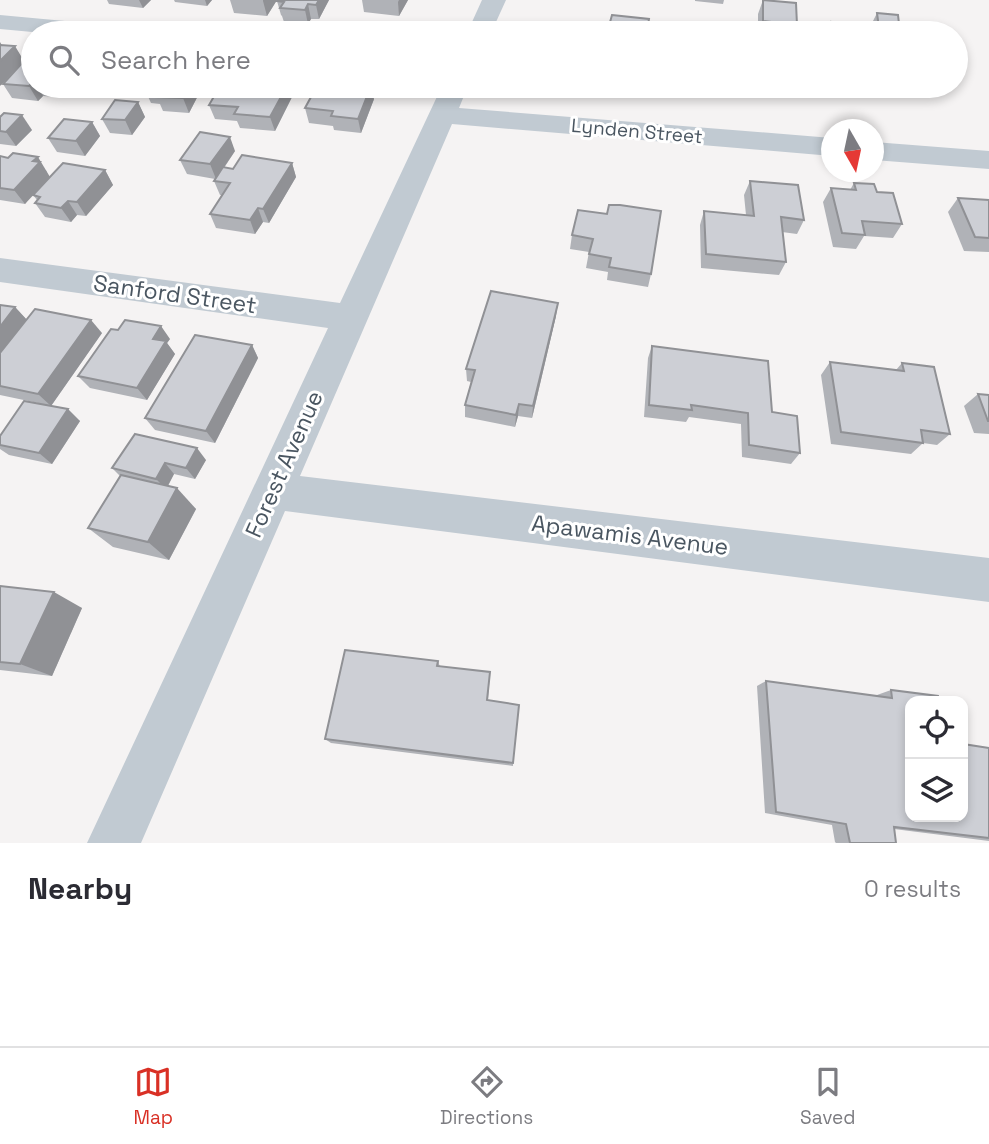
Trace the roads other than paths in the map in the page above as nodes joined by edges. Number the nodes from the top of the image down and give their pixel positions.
1 (495, 0) edge
2 (485, 21) edge
3 (0, 22) edge
4 (21, 24) edge
5 (449, 101) edge
6 (821, 146) edge
7 (884, 151) edge
8 (989, 160) edge
9 (0, 270) edge
10 (350, 318) junction
11 (272, 491) junction
12 (989, 580) edge
13 (114, 843) edge

1 - 2 street
3 - 4 street
5 - 6 street, Lynden Street
5 - 10 street, Forest Avenue
7 - 8 street
9 - 10 street, Sanford Street
10 - 11 street, Forest Avenue
11 - 12 street, Apawamis Avenue
11 - 13 street, Forest Avenue

